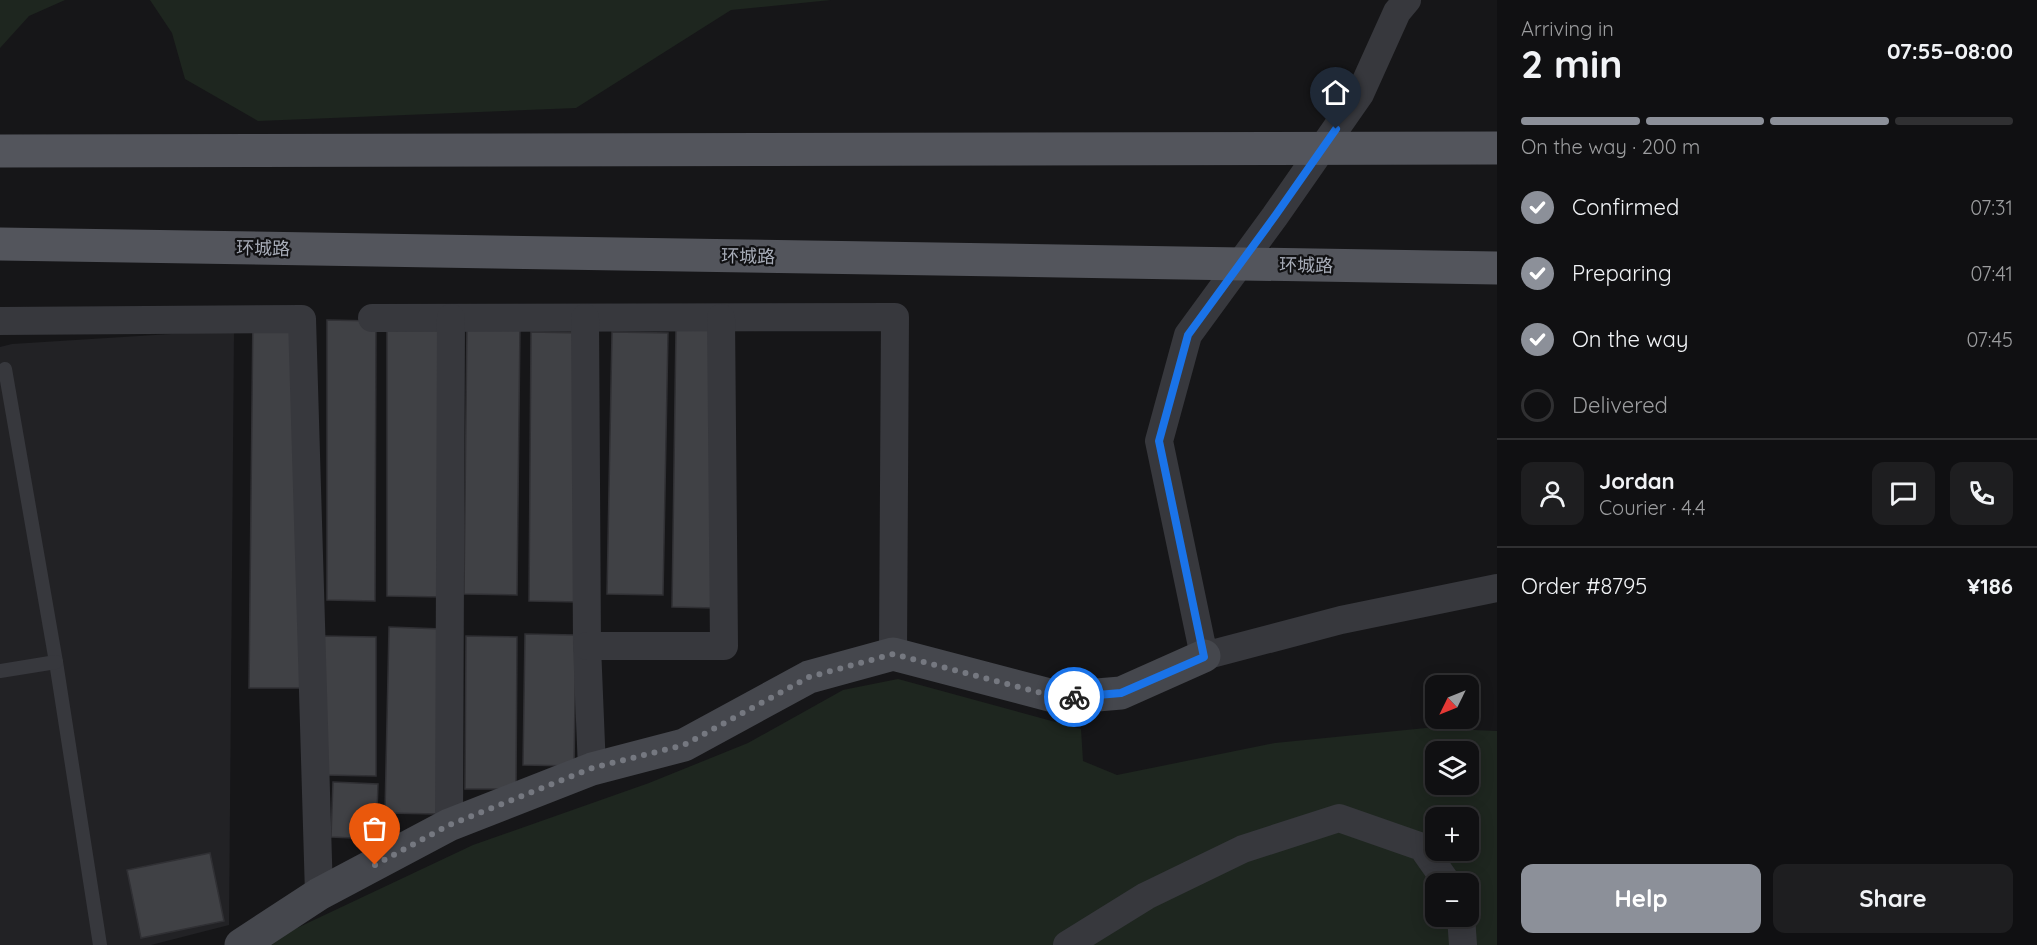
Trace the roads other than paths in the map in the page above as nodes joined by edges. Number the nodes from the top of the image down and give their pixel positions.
1 (1407, 0) edge
2 (1497, 148) edge
3 (0, 151) edge
4 (0, 243) edge
5 (1497, 268) edge
6 (372, 318) dead end
7 (451, 318) junction
8 (585, 318) junction
9 (721, 318) junction
10 (0, 321) edge
11 (5, 369) dead end
12 (1497, 588) edge
13 (587, 646) junction
14 (893, 654) junction
15 (1204, 657) junction
16 (56, 662) junction
17 (0, 671) edge
18 (592, 768) junction
19 (449, 825) junction
20 (1440, 873) edge
21 (319, 894) junction
22 (1462, 927) edge
23 (100, 945) edge
24 (242, 945) edge
25 (1067, 945) edge
26 (1463, 945) edge

1 - 15 street
2 - 3 main road, bridge
4 - 5 main road, 环城路, bridge
6 - 7 street
7 - 8 street
7 - 19 street
8 - 9 street
8 - 13 street
9 - 13 street
9 - 14 street
10 - 21 street
11 - 16 lane
12 - 15 street
13 - 18 street
14 - 15 street
14 - 18 street
16 - 17 lane
16 - 23 lane
18 - 19 street
19 - 21 street
20 - 25 street
21 - 24 street
22 - 26 street

